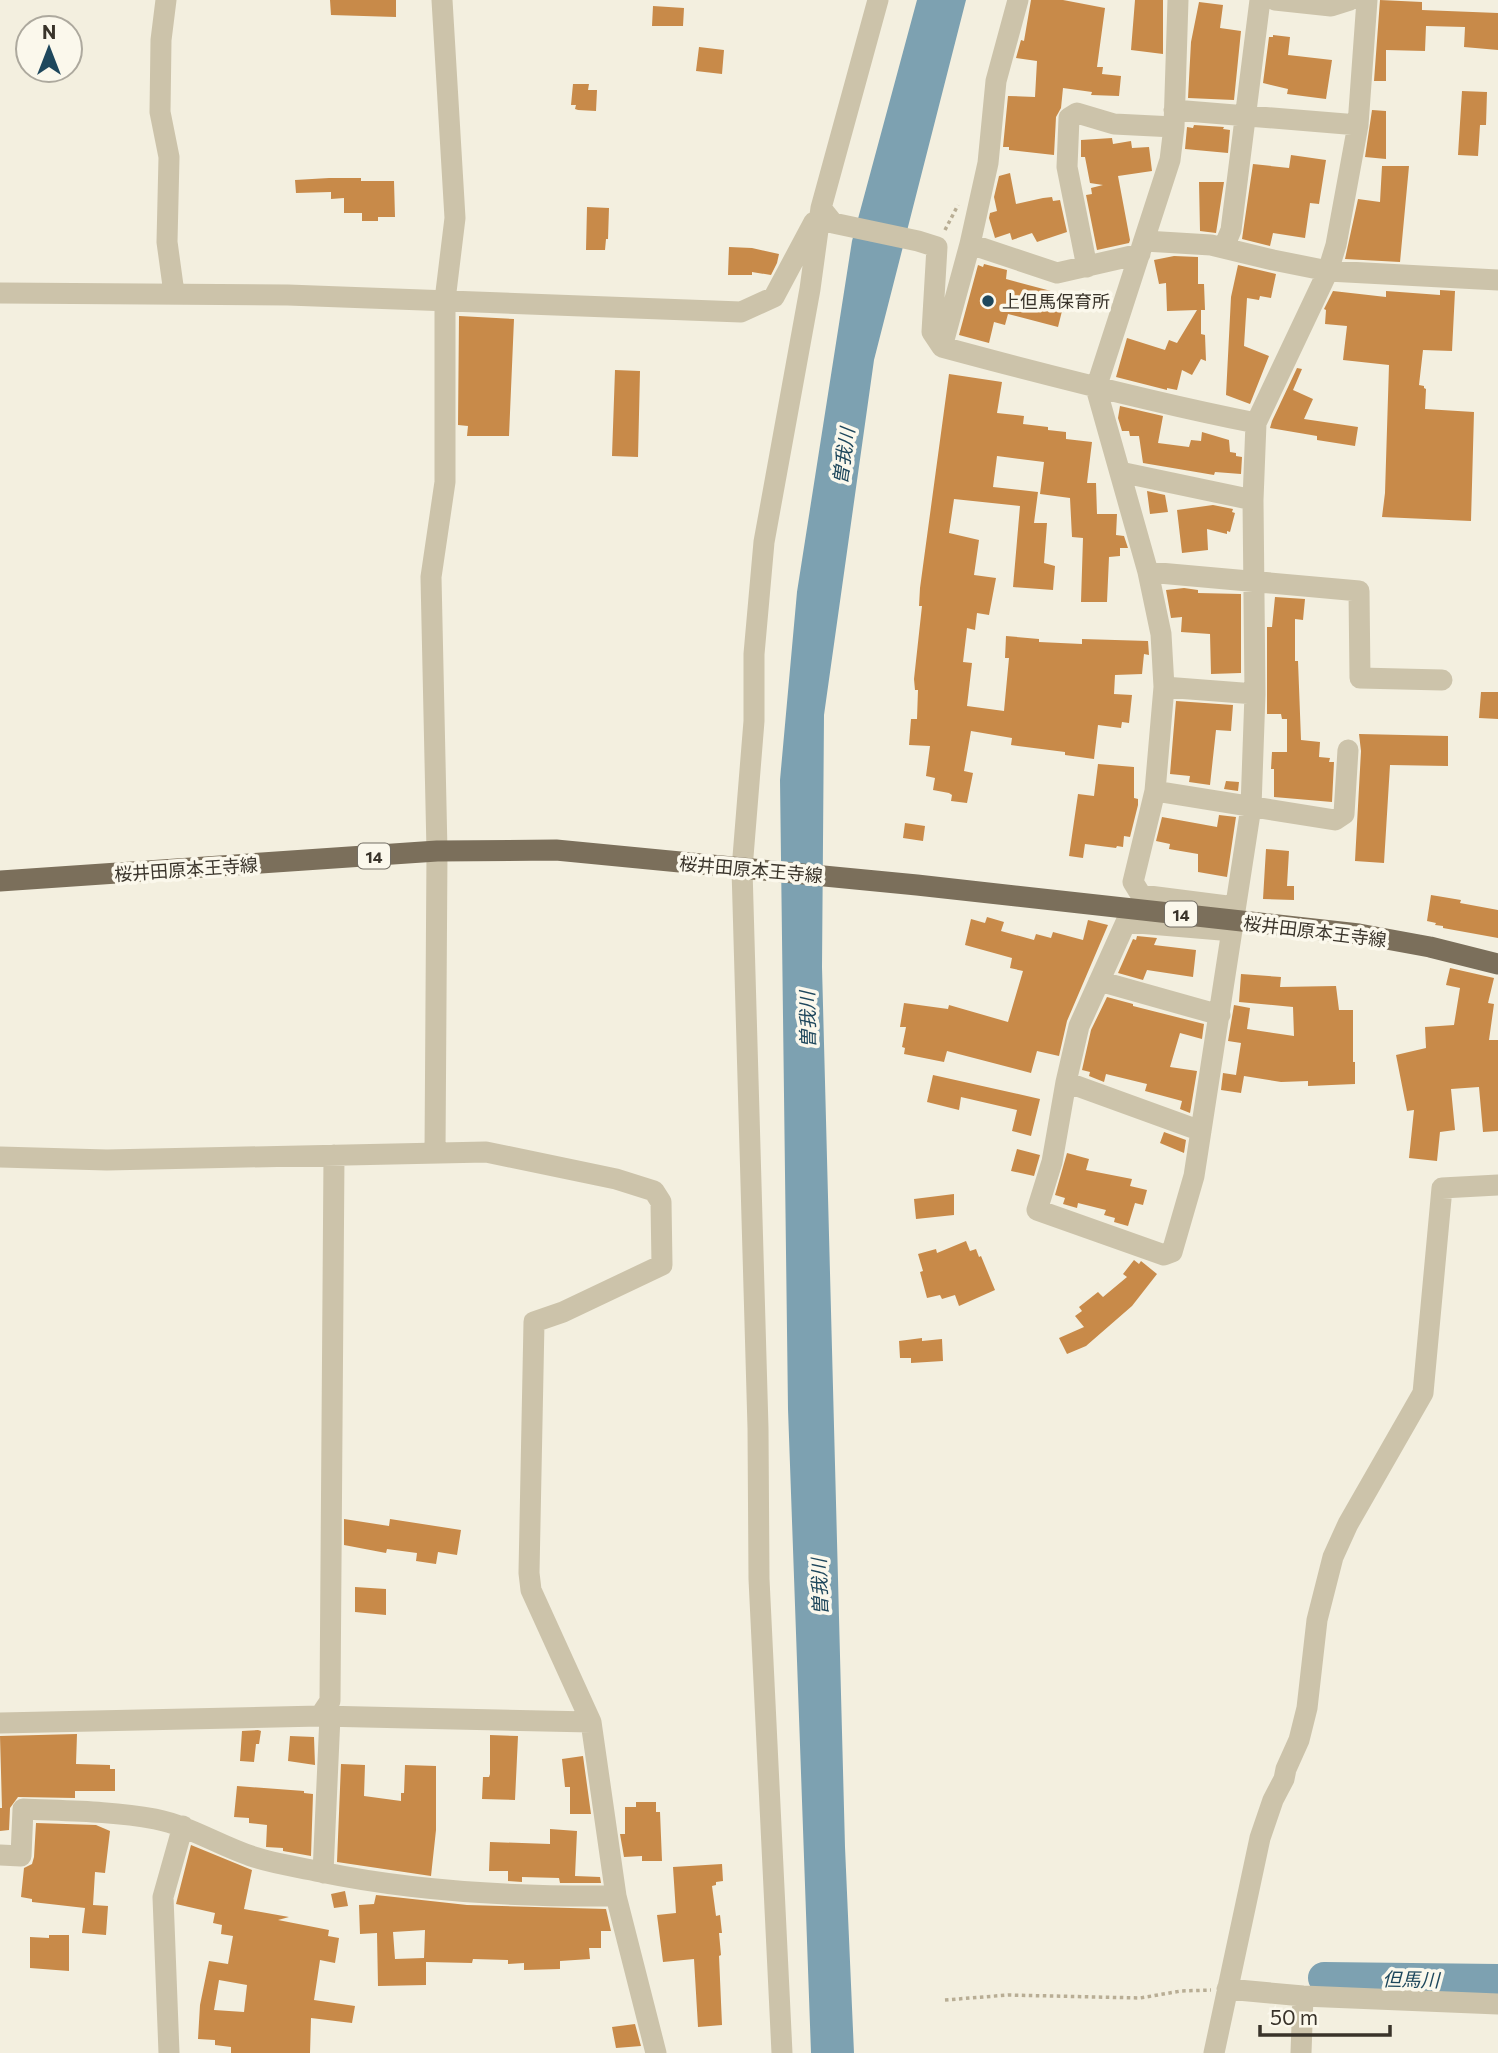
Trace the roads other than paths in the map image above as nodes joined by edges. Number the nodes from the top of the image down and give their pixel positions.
1 (166, 0) edge
2 (442, 0) edge
3 (878, 0) edge
4 (1018, 0) edge
5 (1178, 0) edge
6 (1260, 0) edge
7 (1275, 0) edge
8 (1350, 0) edge
9 (1367, 0) edge
10 (1245, 116) junction
11 (1174, 119) junction
12 (1358, 125) junction
13 (827, 216) junction
14 (970, 244) junction
15 (1142, 247) junction
16 (1224, 247) junction
17 (1087, 267) junction
18 (1328, 271) junction
19 (1498, 280) edge
20 (0, 293) edge
21 (174, 293) junction
22 (445, 300) junction
23 (942, 347) junction
24 (1096, 388) junction
25 (1256, 423) junction
26 (1120, 472) junction
27 (1253, 500) junction
28 (1147, 572) junction
29 (1255, 581) junction
30 (1441, 680) dead end
31 (1164, 687) junction
32 (1255, 694) junction
33 (1348, 750) dead end
34 (1155, 791) junction
35 (1251, 807) junction
36 (437, 851) junction
37 (745, 869) junction
38 (0, 881) edge
39 (1234, 914) junction
40 (1498, 964) edge
41 (1099, 981) junction
42 (1220, 1015) junction
43 (1066, 1082) junction
44 (1201, 1131) junction
45 (435, 1152) junction
46 (334, 1155) junction
47 (0, 1157) edge
48 (1498, 1185) edge
49 (325, 1716) junction
50 (591, 1722) junction
51 (0, 1723) edge
52 (183, 1826) junction
53 (0, 1855) edge
54 (323, 1873) junction
55 (616, 1896) junction
56 (1227, 1989) junction
57 (1303, 1996) junction
58 (1498, 2004) edge
59 (169, 2053) edge
60 (656, 2053) edge
61 (782, 2053) edge
62 (1214, 2053) edge
63 (1301, 2053) edge

1 - 21 street
2 - 22 street
3 - 13 street
4 - 14 street
5 - 11 street
6 - 10 street
7 - 8 street
9 - 12 street
10 - 11 street
10 - 12 street
10 - 16 street
11 - 15 street
11 - 17 street
12 - 18 street
13 - 22 street
13 - 23 street
13 - 37 street
14 - 17 street
14 - 23 street
15 - 16 street
15 - 17 street
15 - 24 street
16 - 18 street
18 - 19 street
18 - 25 street
20 - 21 street
21 - 22 street
22 - 36 street
23 - 24 street
24 - 25 street
24 - 26 street
25 - 27 street
26 - 27 street
26 - 28 street
27 - 29 street
28 - 29 street
28 - 31 street
29 - 30 street
29 - 32 street
31 - 32 street
31 - 34 street
32 - 35 street
33 - 35 street
34 - 35 street
34 - 39 street
35 - 39 street
36 - 37 main road, 桜井田原本王寺線 / 14
36 - 38 main road, 桜井田原本王寺線 / 14
36 - 45 street
37 - 39 main road, 桜井田原本王寺線 / 14
37 - 61 street
39 - 40 main road, 桜井田原本王寺線 / 14
39 - 41 street
39 - 42 street
41 - 42 street
41 - 43 street
42 - 44 street
43 - 44 street
43 - 44 street
45 - 46 street
45 - 50 street
46 - 47 street
46 - 49 street
48 - 56 street
49 - 50 street
49 - 51 street
49 - 54 street
50 - 55 street
52 - 53 street
52 - 54 street
52 - 59 street
54 - 55 street
55 - 60 street
56 - 57 street
56 - 62 street
57 - 58 street
57 - 63 street

